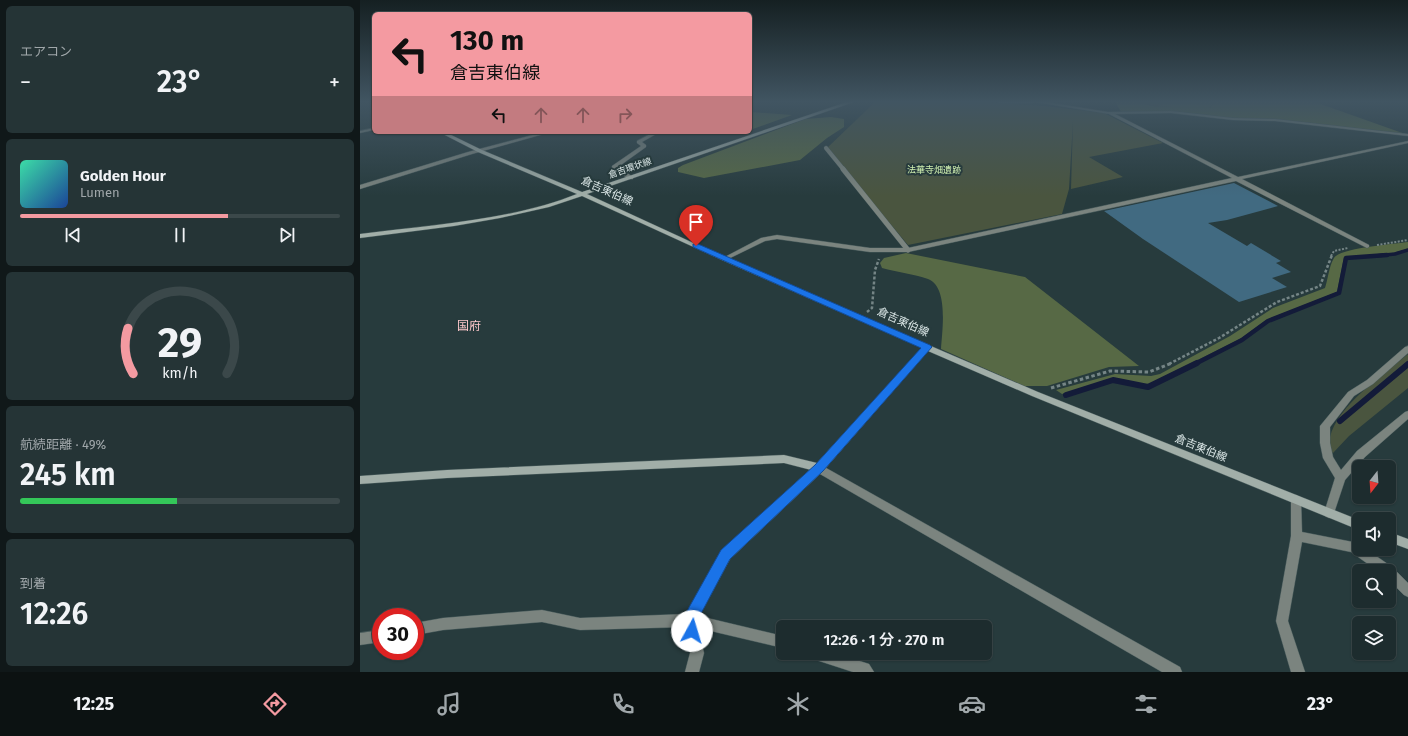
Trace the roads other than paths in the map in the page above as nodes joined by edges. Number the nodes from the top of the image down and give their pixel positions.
1 (761, 133) edge
2 (1147, 133) edge
3 (1393, 133) edge
4 (445, 134) edge
5 (542, 134) edge
6 (655, 134) edge
7 (1408, 135) edge
8 (1408, 142) edge
9 (826, 148) dead end
10 (480, 151) junction
11 (631, 178) junction
12 (1234, 178) junction
13 (360, 187) edge
14 (582, 194) junction
15 (360, 236) edge
16 (1367, 246) road end
17 (908, 250) junction
18 (724, 259) junction
19 (927, 347) junction
20 (1408, 349) edge
21 (1408, 414) edge
22 (819, 468) junction
23 (1340, 478) junction
24 (360, 480) edge
25 (1296, 500) junction
26 (1329, 513) junction
27 (1352, 522) edge
28 (1297, 536) junction
29 (1396, 540) edge
30 (1408, 544) edge
31 (1378, 564) edge
32 (1396, 579) edge
33 (1408, 591) edge
34 (690, 620) junction
35 (424, 627) edge
36 (372, 638) edge
37 (360, 640) edge
38 (776, 640) edge
39 (835, 660) edge
40 (692, 672) edge
41 (867, 672) edge
42 (1175, 672) edge
43 (1298, 672) edge

1 - 11 main road, 倉吉環状線
2 - 12 street
3 - 7 street
4 - 10 main road, 倉吉東伯線
5 - 10 street
6 - 11 street
8 - 12 street
9 - 17 lane
10 - 13 street
10 - 14 main road, 倉吉東伯線
11 - 14 main road, 倉吉環状線
12 - 16 street
12 - 17 street
14 - 15 main road, 倉吉環状線
14 - 18 main road, 倉吉東伯線
17 - 18 street
18 - 19 main road, 倉吉東伯線
19 - 22 main road
19 - 25 main road, 倉吉東伯線
20 - 23 street
21 - 23 street
22 - 24 main road
22 - 34 street
22 - 42 street
23 - 26 street
25 - 26 main road, 倉吉東伯線
25 - 28 street
26 - 27 main road, 倉吉東伯線
28 - 31 street
28 - 43 street
29 - 30 main road
32 - 33 street
34 - 35 street
34 - 38 street
34 - 40 street
36 - 37 street
39 - 41 street

